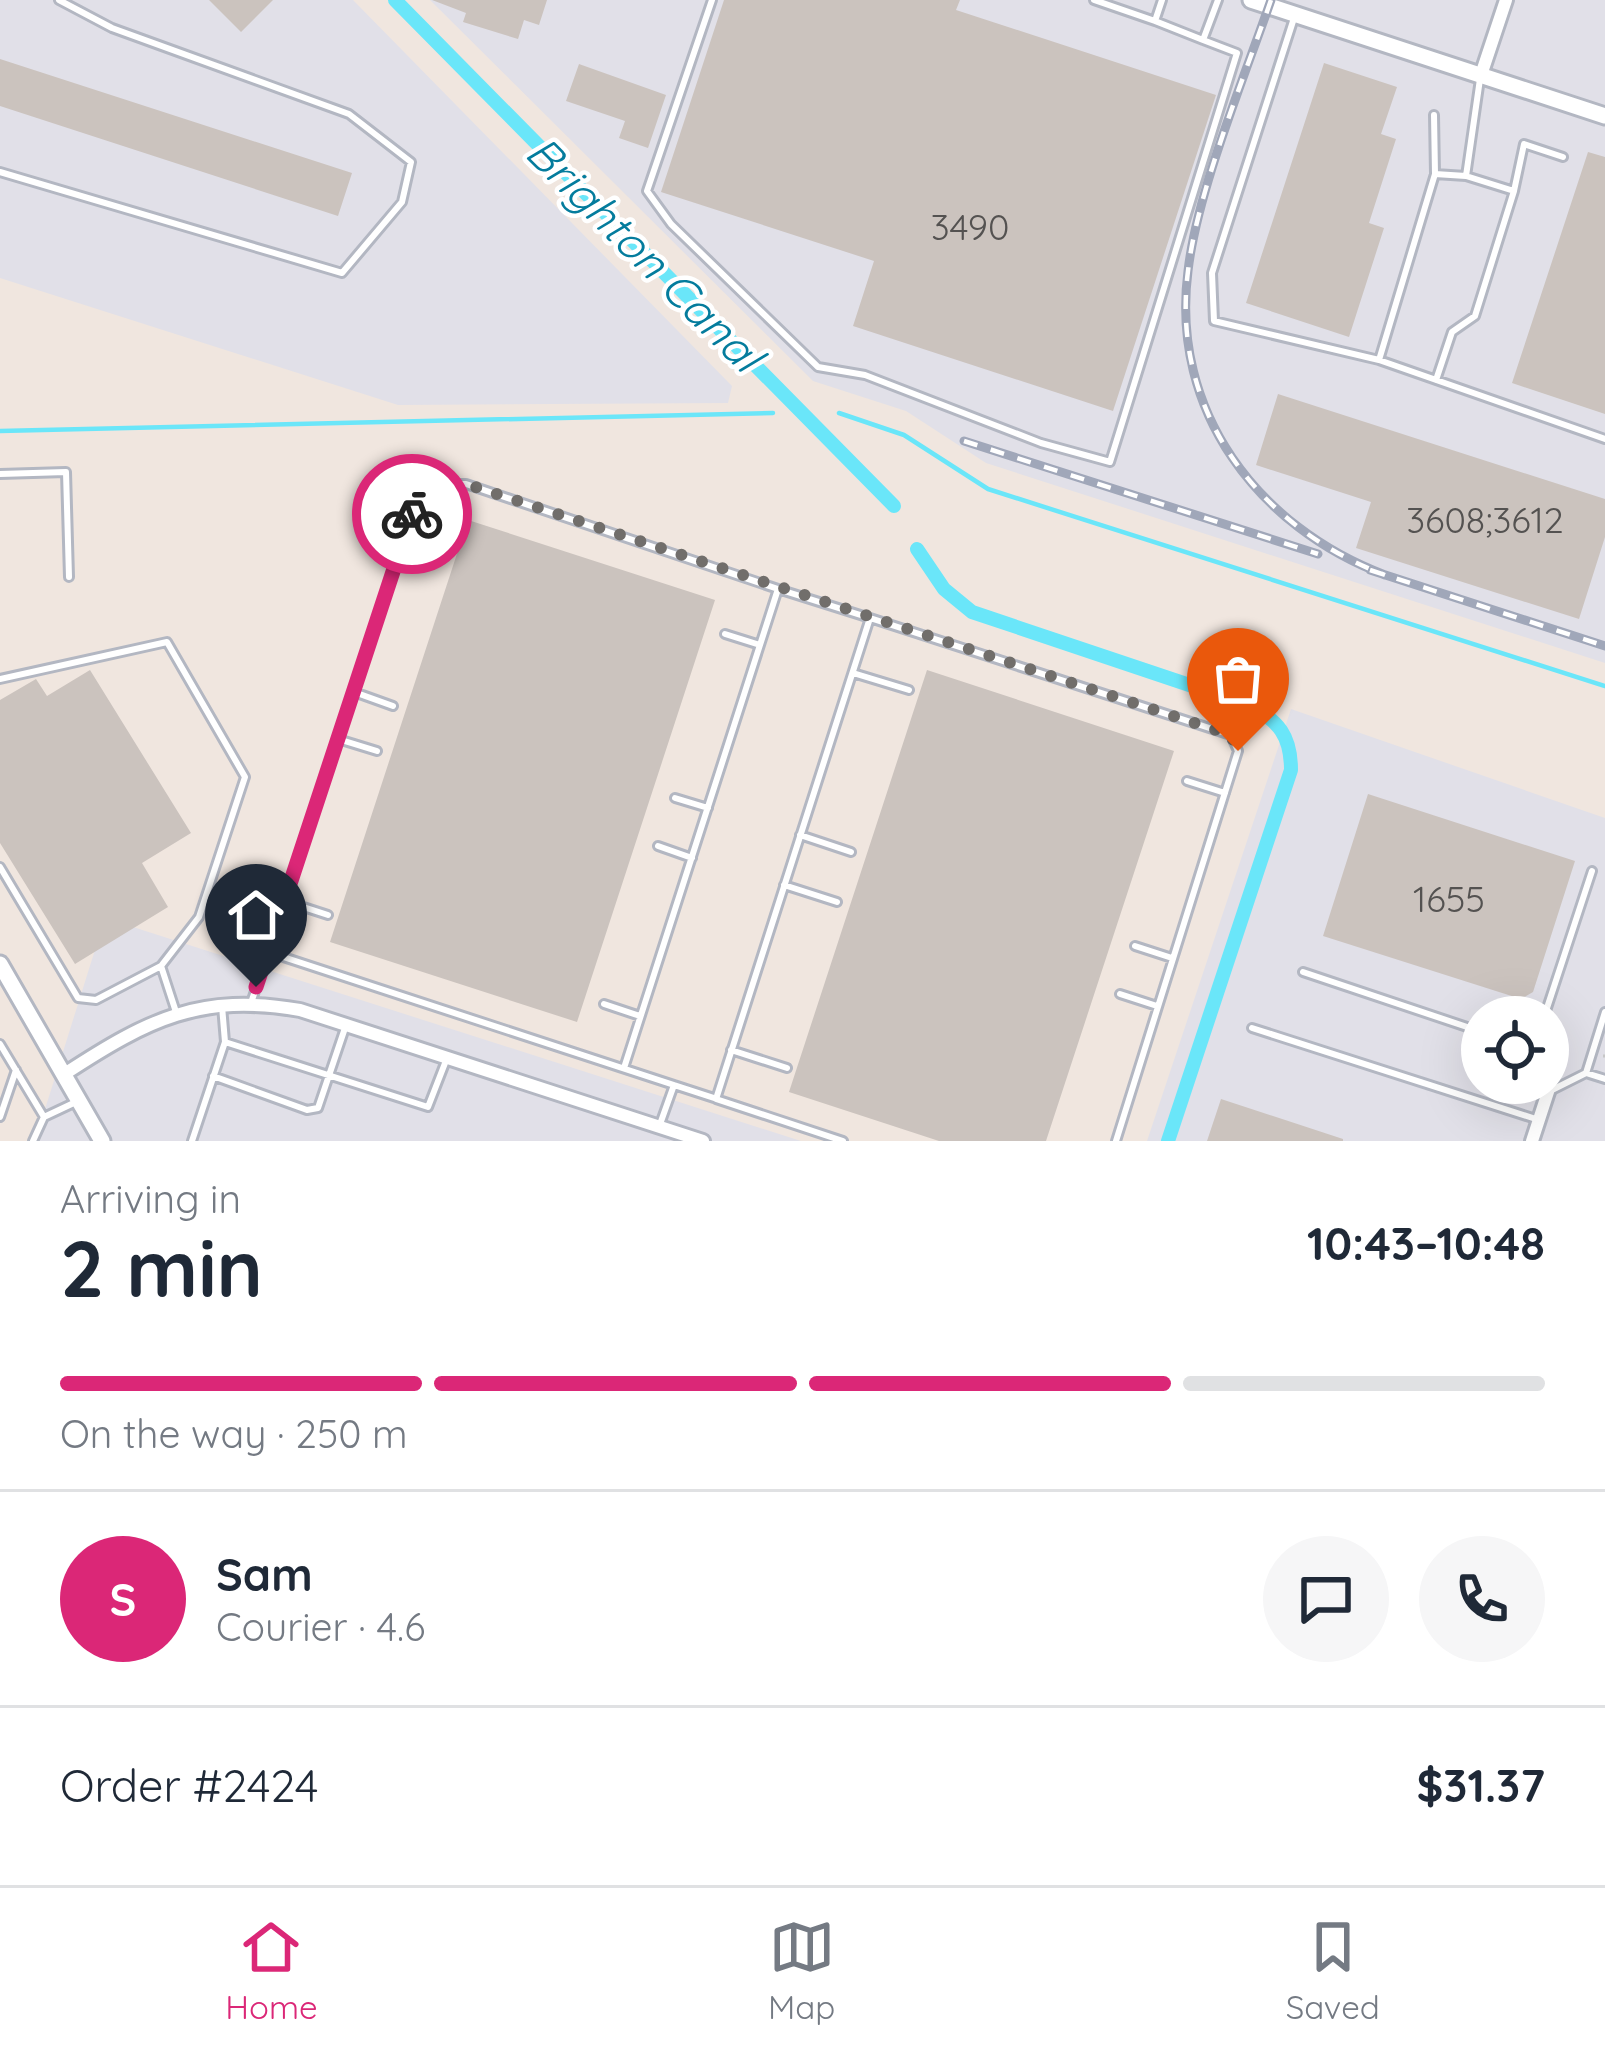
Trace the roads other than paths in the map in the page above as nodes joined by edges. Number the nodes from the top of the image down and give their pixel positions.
1 (59, 0) edge
2 (712, 0) edge
3 (1094, 0) edge
4 (1162, 0) edge
5 (1218, 0) edge
6 (1252, 0) edge
7 (1506, 0) edge
8 (1296, 14) junction
9 (1155, 21) junction
10 (1203, 40) junction
11 (1481, 75) junction
12 (1434, 115) dead end
13 (1605, 116) edge
14 (1563, 157) dead end
15 (0, 172) edge
16 (1435, 174) junction
17 (1466, 176) junction
18 (1514, 191) junction
19 (1379, 360) junction
20 (1436, 380) junction
21 (1605, 439) edge
22 (0, 474) edge
23 (406, 532) junction
24 (447, 544) dead end
25 (69, 577) dead end
26 (778, 589) junction
27 (870, 618) junction
28 (725, 634) dead end
29 (760, 645) junction
30 (853, 673) junction
31 (0, 680) edge
32 (909, 690) dead end
33 (354, 692) junction
34 (393, 706) dead end
35 (338, 739) junction
36 (376, 751) dead end
37 (1186, 781) dead end
38 (1225, 794) junction
39 (675, 798) dead end
40 (708, 808) junction
41 (800, 835) junction
42 (658, 846) dead end
43 (851, 852) dead end
44 (692, 857) junction
45 (0, 868) edge
46 (1592, 871) dead end
47 (784, 885) junction
48 (285, 901) junction
49 (837, 902) dead end
50 (328, 915) dead end
51 (1135, 946) dead end
52 (268, 952) junction
53 (1172, 958) junction
54 (0, 964) edge
55 (161, 966) junction
56 (1303, 972) dead end
57 (1120, 994) dead end
58 (1551, 996) edge
59 (222, 1003) junction
60 (251, 1003) junction
61 (604, 1004) dead end
62 (1157, 1006) junction
63 (176, 1012) junction
64 (1605, 1012) edge
65 (640, 1016) junction
66 (346, 1024) junction
67 (1461, 1025) edge
68 (1252, 1028) dead end
69 (225, 1042) junction
70 (0, 1044) edge
71 (731, 1050) junction
72 (447, 1058) junction
73 (787, 1067) dead end
74 (624, 1068) junction
75 (16, 1070) junction
76 (66, 1073) junction
77 (1586, 1073) junction
78 (213, 1076) junction
79 (330, 1076) junction
80 (1569, 1079) edge
81 (1605, 1079) edge
82 (674, 1085) junction
83 (81, 1099) junction
84 (716, 1099) junction
85 (1542, 1104) edge
86 (0, 1117) edge
87 (44, 1117) junction
88 (1539, 1120) junction
89 (659, 1126) junction
90 (696, 1140) edge
91 (33, 1141) edge
92 (101, 1141) edge
93 (192, 1141) edge
94 (843, 1141) edge
95 (1116, 1141) edge
96 (1532, 1141) edge

1 - 15 lane
2 - 10 lane
3 - 9 lane
4 - 9 lane
5 - 10 lane
6 - 8 street
7 - 11 street
8 - 11 street
8 - 19 lane
9 - 10 lane
11 - 13 street
11 - 17 lane
12 - 16 lane
14 - 18 lane
16 - 17 lane
16 - 19 lane
17 - 18 lane
18 - 20 lane
19 - 20 lane
20 - 21 lane
22 - 25 lane
23 - 24 lane
23 - 26 lane
23 - 33 lane
26 - 27 lane
26 - 29 lane
27 - 30 lane
27 - 38 lane
28 - 29 lane
29 - 40 lane
30 - 32 lane
30 - 41 lane
31 - 55 lane
33 - 34 lane
33 - 35 lane
35 - 36 lane
35 - 48 lane
37 - 38 lane
38 - 53 lane
39 - 40 lane
40 - 44 lane
41 - 43 lane
41 - 47 lane
42 - 44 lane
44 - 65 lane
45 - 55 lane
46 - 58 lane
47 - 49 lane
47 - 71 lane
48 - 50 lane
48 - 52 lane
51 - 53 lane
52 - 60 lane
52 - 74 lane
53 - 62 lane
54 - 76 street
55 - 63 lane
56 - 67 lane
57 - 62 lane
59 - 60 street
59 - 63 street
59 - 69 lane
60 - 66 street
61 - 65 lane
62 - 95 lane
63 - 76 street
64 - 77 lane
65 - 74 lane
66 - 72 street
66 - 79 lane
68 - 88 lane
69 - 78 lane
69 - 79 lane
70 - 75 lane
71 - 73 lane
71 - 84 lane
72 - 79 lane
72 - 89 street
74 - 82 lane
75 - 86 lane
75 - 87 lane
76 - 83 street
77 - 80 lane
77 - 81 lane
78 - 79 lane
78 - 93 lane
82 - 84 lane
82 - 89 lane
83 - 87 lane
83 - 92 street
84 - 94 lane
85 - 88 street
87 - 91 lane
88 - 96 street
89 - 90 street

